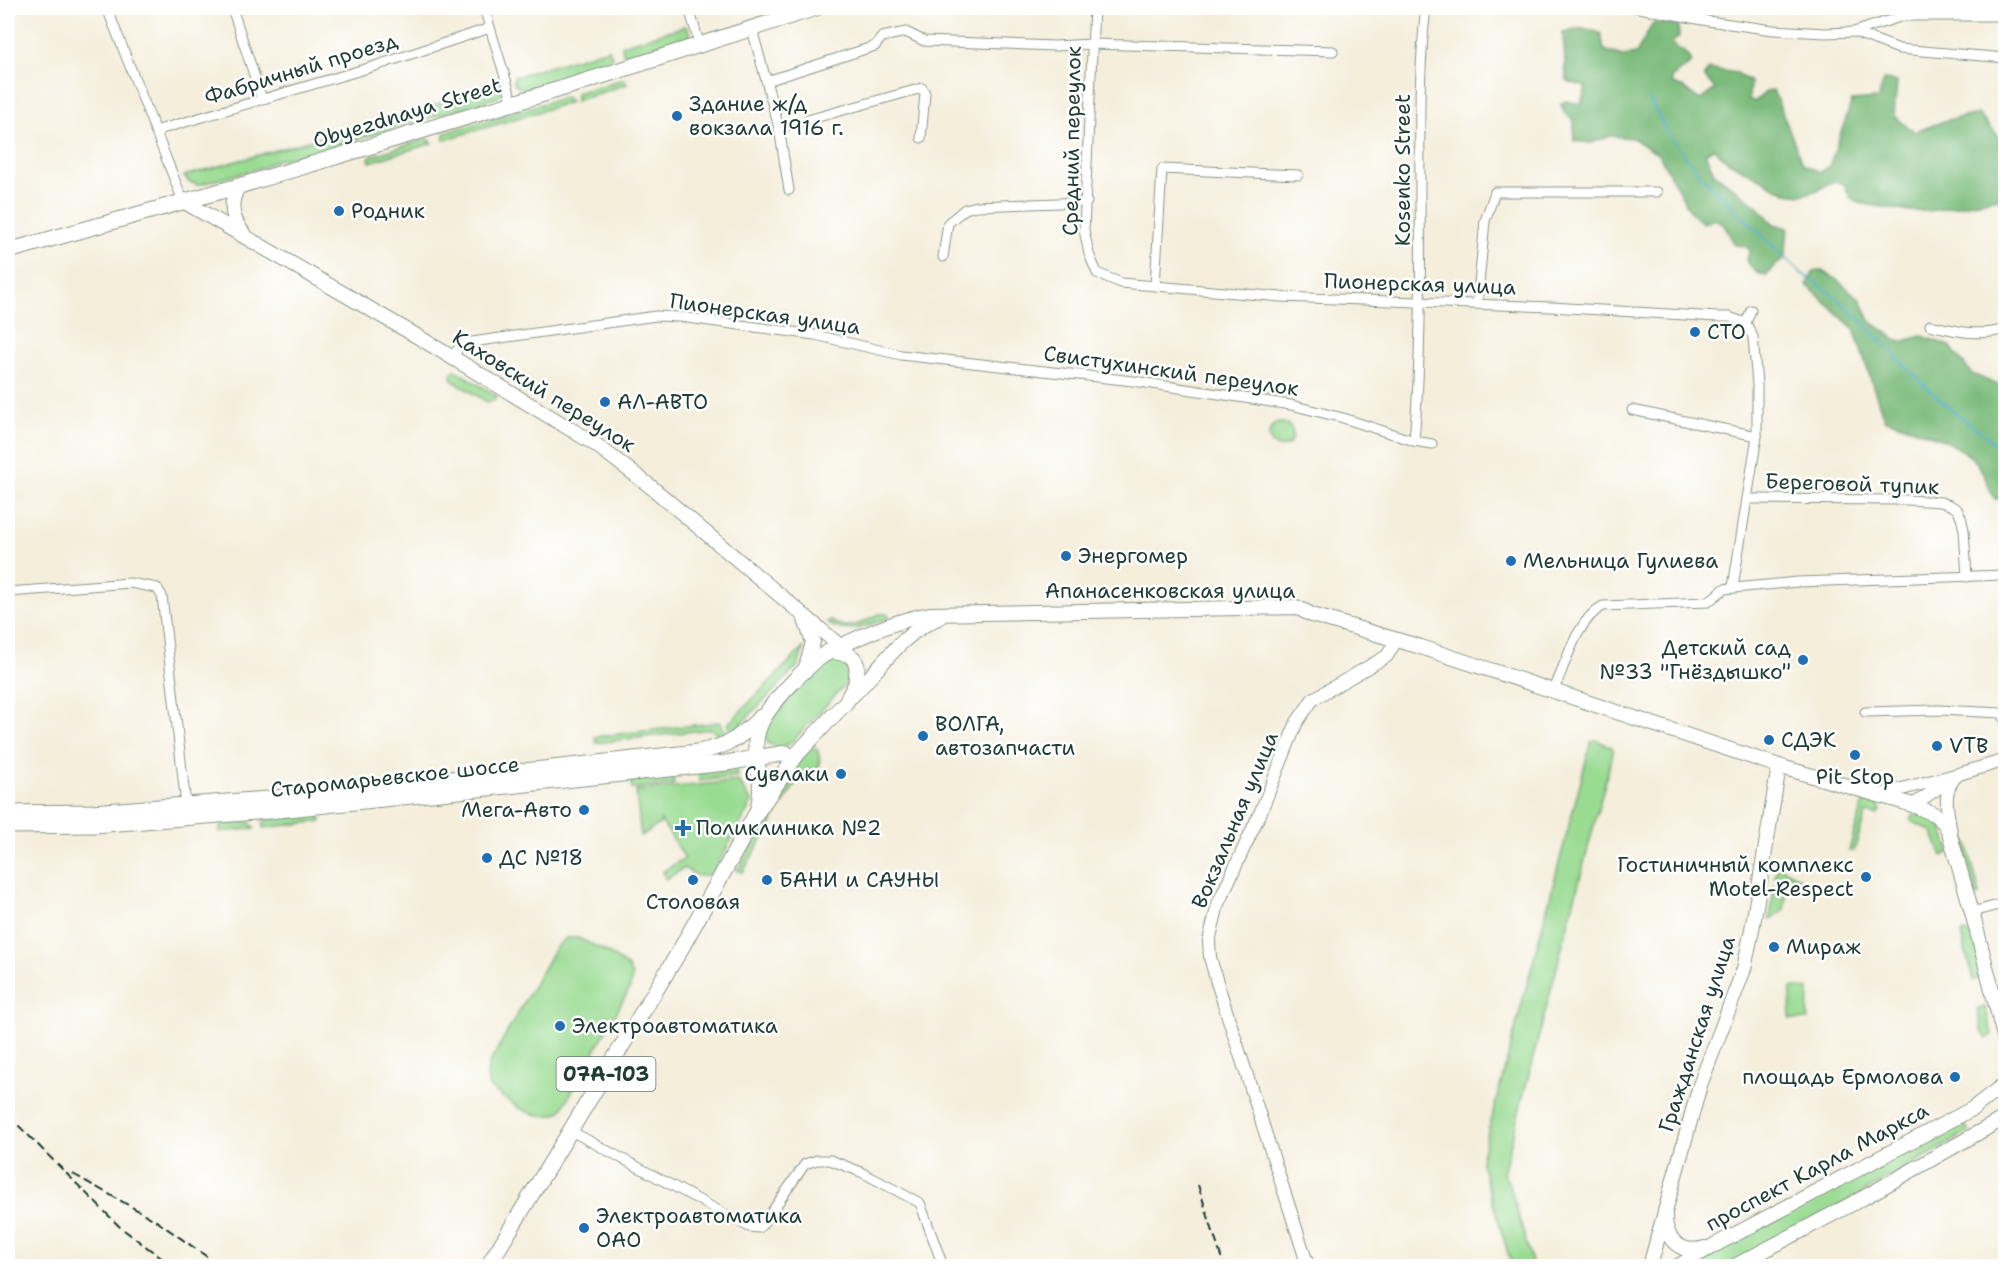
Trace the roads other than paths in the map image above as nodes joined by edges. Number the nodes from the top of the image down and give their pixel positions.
1 (107, 8) edge
2 (232, 8) edge
3 (484, 8) edge
4 (689, 8) edge
5 (816, 8) edge
6 (1094, 8) edge
7 (1426, 8) edge
8 (1639, 8) edge
9 (2006, 16) edge
10 (1885, 23) junction
11 (490, 28) junction
12 (752, 28) junction
13 (1854, 32) junction
14 (1092, 44) junction
15 (1883, 44) junction
16 (700, 46) junction
17 (1334, 51) dead end
18 (2006, 58) edge
19 (767, 81) junction
20 (262, 99) junction
21 (513, 103) junction
22 (779, 128) junction
23 (155, 131) junction
24 (921, 138) dead end
25 (1298, 175) dead end
26 (239, 186) junction
27 (789, 190) dead end
28 (1657, 192) dead end
29 (183, 201) junction
30 (1087, 202) junction
31 (243, 234) junction
32 (8, 251) edge
33 (943, 257) dead end
34 (1097, 273) joint
35 (1155, 286) junction
36 (1421, 302) junction
37 (1477, 304) junction
38 (1751, 310) dead end
39 (1744, 322) junction
40 (1929, 325) dead end
41 (2006, 329) edge
42 (901, 355) joint
43 (452, 357) junction
44 (1632, 410) dead end
45 (1756, 436) junction
46 (1414, 441) junction
47 (1432, 444) dead end
48 (1747, 499) junction
49 (2006, 575) edge
50 (1967, 578) junction
51 (1733, 587) junction
52 (8, 592) edge
53 (801, 612) junction
54 (953, 614) junction
55 (820, 628) junction
56 (867, 634) junction
57 (1397, 639) junction
58 (836, 649) junction
59 (805, 670) junction
60 (1553, 692) junction
61 (846, 702) junction
62 (770, 709) junction
63 (1865, 712) dead end
64 (2006, 722) edge
65 (760, 727) junction
66 (813, 736) junction
67 (786, 753) junction
68 (757, 759) junction
69 (2006, 760) edge
70 (737, 761) junction
71 (1779, 766) junction
72 (1957, 776) junction
73 (1935, 780) junction
74 (762, 782) junction
75 (1879, 795) junction
76 (186, 805) junction
77 (1912, 805) junction
78 (757, 812) junction
79 (8, 813) edge
80 (8, 826) edge
81 (1952, 840) junction
82 (2006, 903) edge
83 (1972, 912) junction
84 (2006, 1044) edge
85 (2006, 1083) edge
86 (2006, 1117) edge
87 (571, 1131) junction
88 (1666, 1207) junction
89 (1713, 1246) junction
90 (488, 1266) edge
91 (944, 1266) edge
92 (1308, 1266) edge
93 (1650, 1266) edge
94 (1678, 1266) edge
95 (1735, 1266) edge

1 - 23 street
2 - 20 street
3 - 11 street
4 - 16 street
5 - 12 main road, Obyezdnaya Street
6 - 14 street, Средний переулок
7 - 36 street, Kosenko Street
8 - 13 street
9 - 10 street
10 - 13 street
10 - 15 street
11 - 20 street, Фабричный проезд
11 - 21 street
12 - 16 main road, Obyezdnaya Street
12 - 19 street
13 - 15 street
14 - 17 street
14 - 19 street
14 - 30 street, Средний переулок
15 - 18 street
16 - 21 main road, Obyezdnaya Street
19 - 22 street
20 - 23 street, Фабричный проезд
21 - 26 main road, Obyezdnaya Street
22 - 24 street
22 - 27 street
23 - 29 street
25 - 35 street
26 - 29 main road, Obyezdnaya Street
26 - 31 main road
28 - 37 street
29 - 31 main road, Каховский переулок
29 - 32 main road, Obyezdnaya Street
30 - 33 street
30 - 34 street, Средний переулок
31 - 43 main road, Каховский переулок
34 - 35 street, Пионерская улица
35 - 36 street, Пионерская улица
36 - 37 street, Пионерская улица
36 - 46 street, Kosenko Street
37 - 39 street, Пионерская улица
38 - 39 street
39 - 45 street
40 - 41 street
42 - 43 street, Пионерская улица
42 - 46 street, Свистухинский переулок
43 - 53 main road, Каховский переулок
44 - 45 street
45 - 48 street
46 - 47 street, Свистухинский переулок
48 - 50 street, Береговой тупик
48 - 51 street
49 - 50 street
50 - 51 street
51 - 60 street
52 - 76 street
53 - 55 main road, Каховский переулок
53 - 59 main road
54 - 56 main road
54 - 57 main road, Апанасенковская улица
54 - 61 main road
55 - 56 main road
55 - 58 main road, Каховский переулок
56 - 58 main road
57 - 60 main road, Апанасенковская улица
57 - 92 street, Вокзальная улица
58 - 59 main road
58 - 61 main road
59 - 62 main road
60 - 71 main road, Апанасенковская улица
61 - 66 main road
62 - 65 main road
62 - 76 main road, Старомарьевское шоссе
63 - 64 street
65 - 67 main road
65 - 68 main road
66 - 67 main road, Старомарьевское шоссе
66 - 78 main road
67 - 68 main road, Старомарьевское шоссе
68 - 70 main road, Старомарьевское шоссе
68 - 74 main road
69 - 72 street
70 - 74 main road
70 - 80 main road, Старомарьевское шоссе
71 - 75 main road, Апанасенковская улица
71 - 88 main road, Гражданская улица
72 - 73 street
72 - 77 street
72 - 81 street
73 - 75 street
73 - 77 street
74 - 78 main road
75 - 77 main road, Апанасенковская улица
76 - 79 main road, Старомарьевское шоссе
77 - 81 main road, Апанасенковская улица
78 - 87 main road, 07А-103
81 - 83 main road, Апанасенковская улица
82 - 83 street
83 - 84 main road, Апанасенковская улица
85 - 89 main road, проспект Карла Маркса
86 - 95 main road
87 - 90 main road, 07А-103
87 - 91 street
88 - 89 main road, Гражданская улица
88 - 93 main road, Гражданская улица
89 - 94 main road, проспект Карла Маркса

